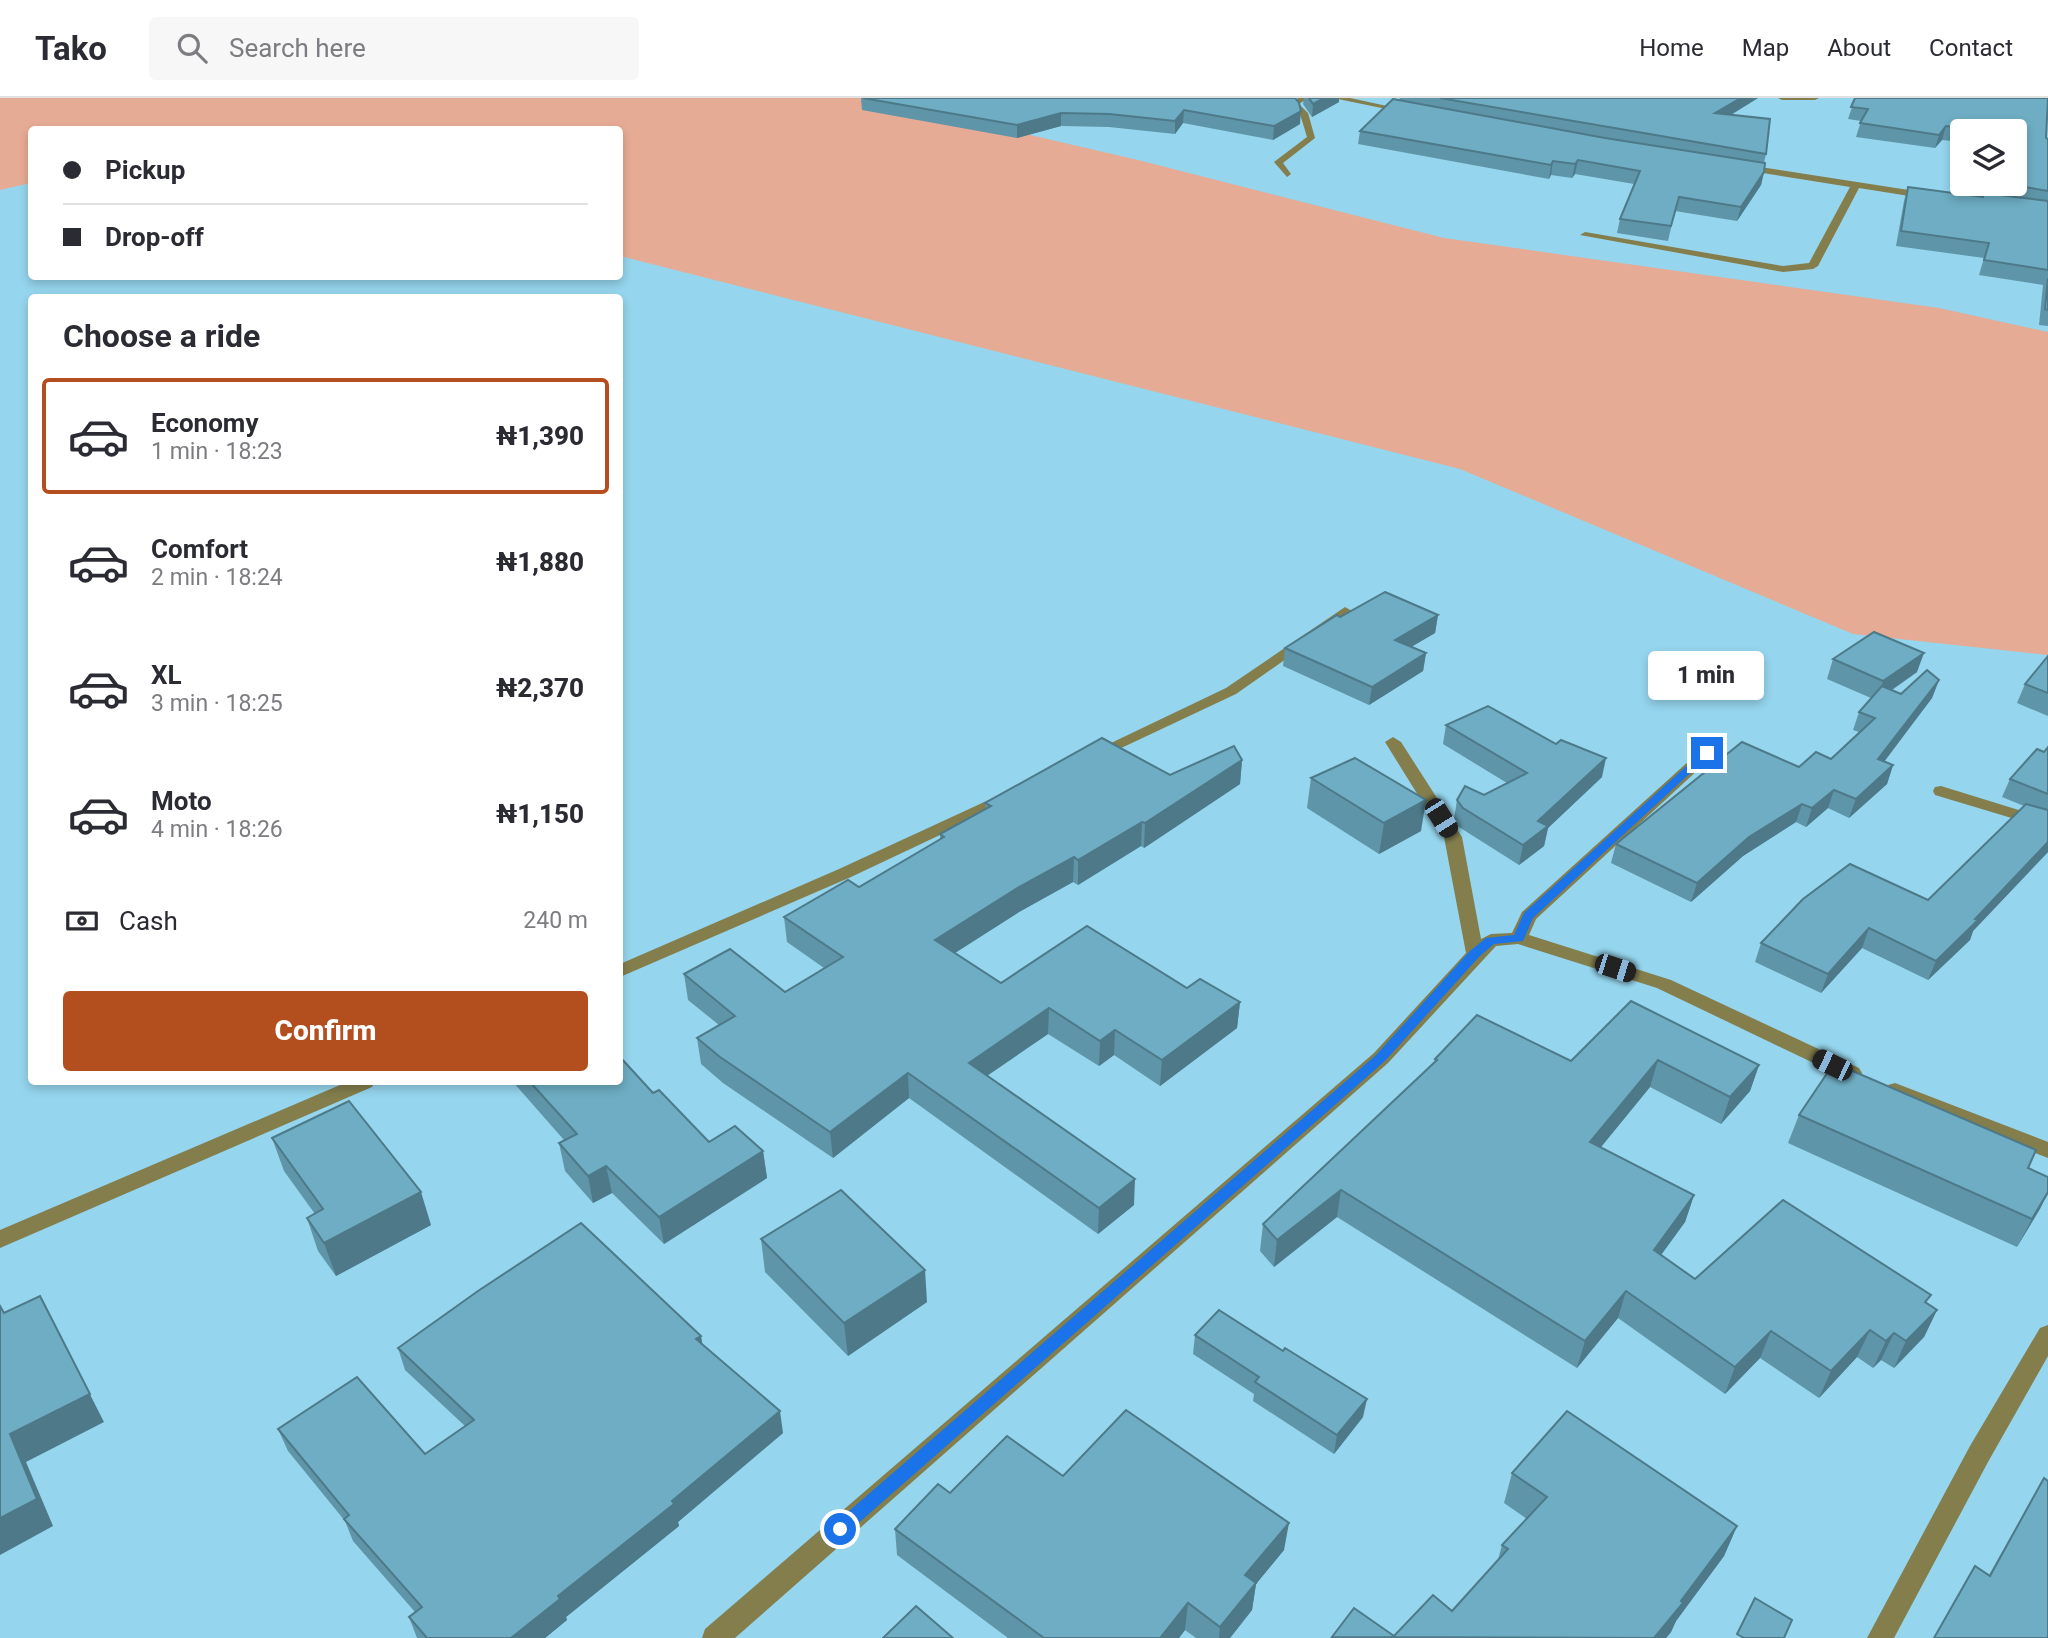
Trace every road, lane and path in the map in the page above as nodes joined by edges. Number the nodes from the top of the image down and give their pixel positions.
1 (1304, 98) edge
2 (1337, 98) edge
3 (1782, 98) edge
4 (1815, 98) edge
5 (1418, 113) edge
6 (1732, 166) edge
7 (1287, 174) dead end
8 (1855, 186) junction
9 (1937, 197) edge
10 (1585, 235) dead end
11 (1345, 611) edge
12 (1393, 742) dead end
13 (1707, 753) dead end
14 (1082, 761) edge
15 (1019, 791) edge
16 (1941, 791) dead end
17 (2048, 824) edge
18 (1519, 938) junction
19 (1475, 954) junction
20 (623, 970) edge
21 (358, 1085) edge
22 (2048, 1150) edge
23 (0, 1239) edge
24 (2048, 1335) edge
25 (715, 1638) edge
26 (1880, 1638) edge

1 - 7 street
2 - 5 street
3 - 4 street
6 - 8 street
8 - 9 street
8 - 10 street
11 - 14 street
12 - 19 street
13 - 18 street
15 - 20 street
16 - 17 street
18 - 19 street
18 - 22 street
19 - 25 street
21 - 23 street
24 - 26 street

